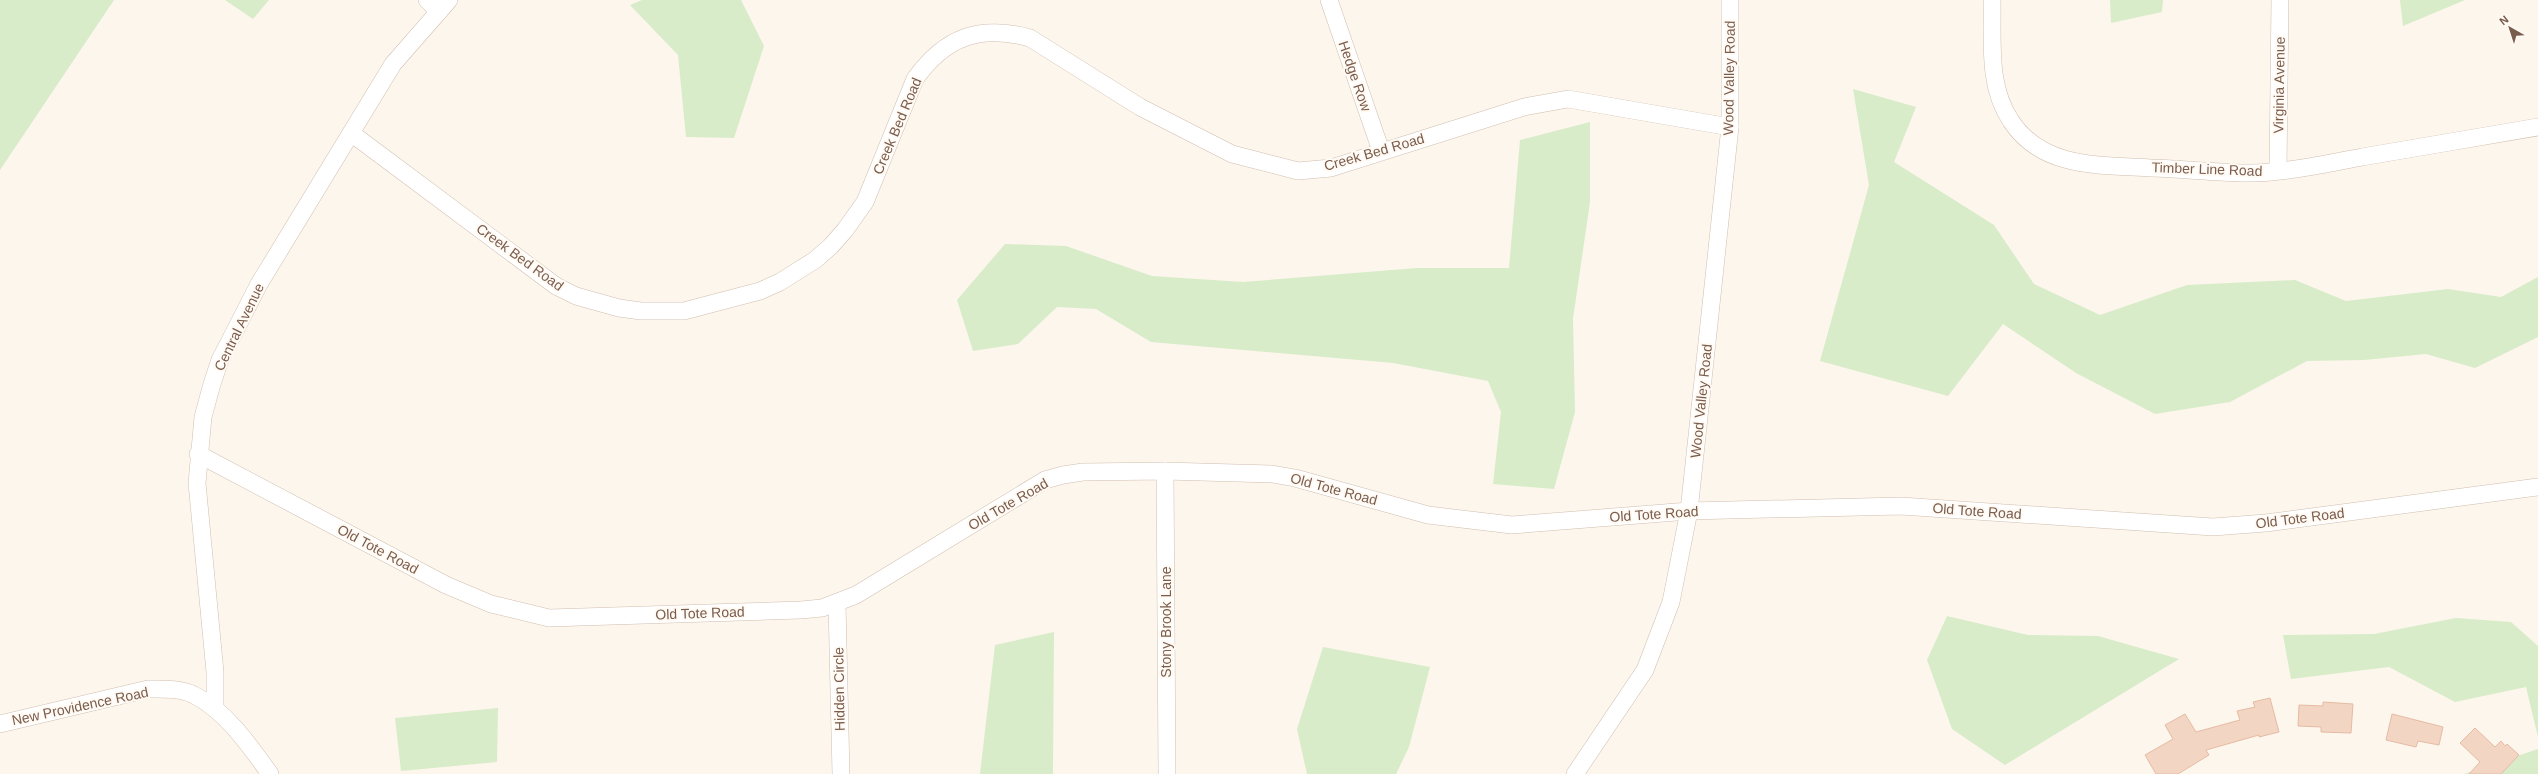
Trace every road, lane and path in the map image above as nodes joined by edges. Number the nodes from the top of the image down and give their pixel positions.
1 (1329, 0) edge
2 (1730, 0) edge
3 (1992, 0) edge
4 (2280, 0) edge
5 (439, 4) edge
6 (1730, 127) junction
7 (2538, 127) edge
8 (351, 132) junction
9 (1381, 151) junction
10 (2278, 170) junction
11 (198, 454) junction
12 (1165, 471) junction
13 (2538, 487) edge
14 (1689, 511) junction
15 (837, 604) junction
16 (215, 709) junction
17 (0, 724) edge
18 (270, 774) edge
19 (841, 774) edge
20 (1167, 774) edge
21 (1575, 774) edge

1 - 9 street, Hedge Row
2 - 6 street, Wood Valley Road
3 - 10 street, Timber Line Road
4 - 10 street, Virginia Avenue
5 - 8 street, Central Avenue
6 - 9 street, Creek Bed Road
6 - 14 street, Wood Valley Road
7 - 10 street, Timber Line Road
8 - 9 street, Creek Bed Road
8 - 11 street, Central Avenue
11 - 15 street, Old Tote Road
11 - 16 street, Central Avenue
12 - 14 street, Old Tote Road
12 - 15 street, Old Tote Road
12 - 20 street, Stony Brook Lane
13 - 14 street, Old Tote Road
14 - 21 street, Wood Valley Road
15 - 19 street, Hidden Circle
16 - 17 street, New Providence Road
16 - 18 street, New Providence Road

